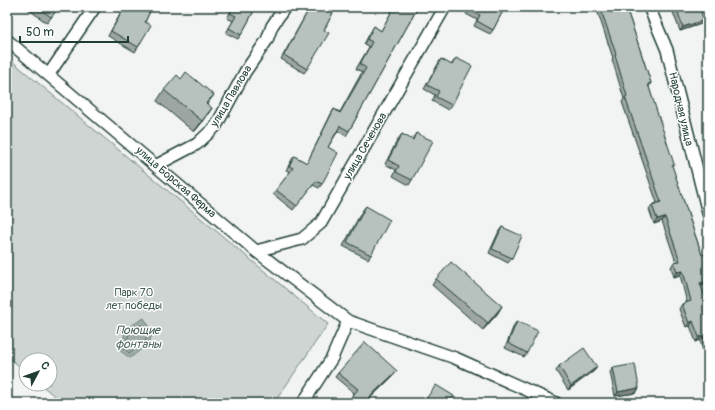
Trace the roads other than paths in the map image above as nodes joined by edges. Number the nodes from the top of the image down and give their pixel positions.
1 (95, 7) edge
2 (285, 7) edge
3 (445, 7) edge
4 (648, 7) edge
5 (7, 40) edge
6 (49, 74) junction
7 (157, 166) junction
8 (708, 213) edge
9 (256, 251) junction
10 (348, 321) junction
11 (303, 403) edge
12 (556, 403) edge

1 - 6 street
2 - 7 street, улица Павлова
3 - 9 street, улица Сеченова
4 - 8 street, Народная улица
5 - 6 street, улица Борская Ферма
6 - 7 street, улица Борская Ферма
7 - 9 street, улица Борская Ферма
9 - 10 street, улица Борская Ферма
10 - 11 street
10 - 12 street, улица Борская Ферма

